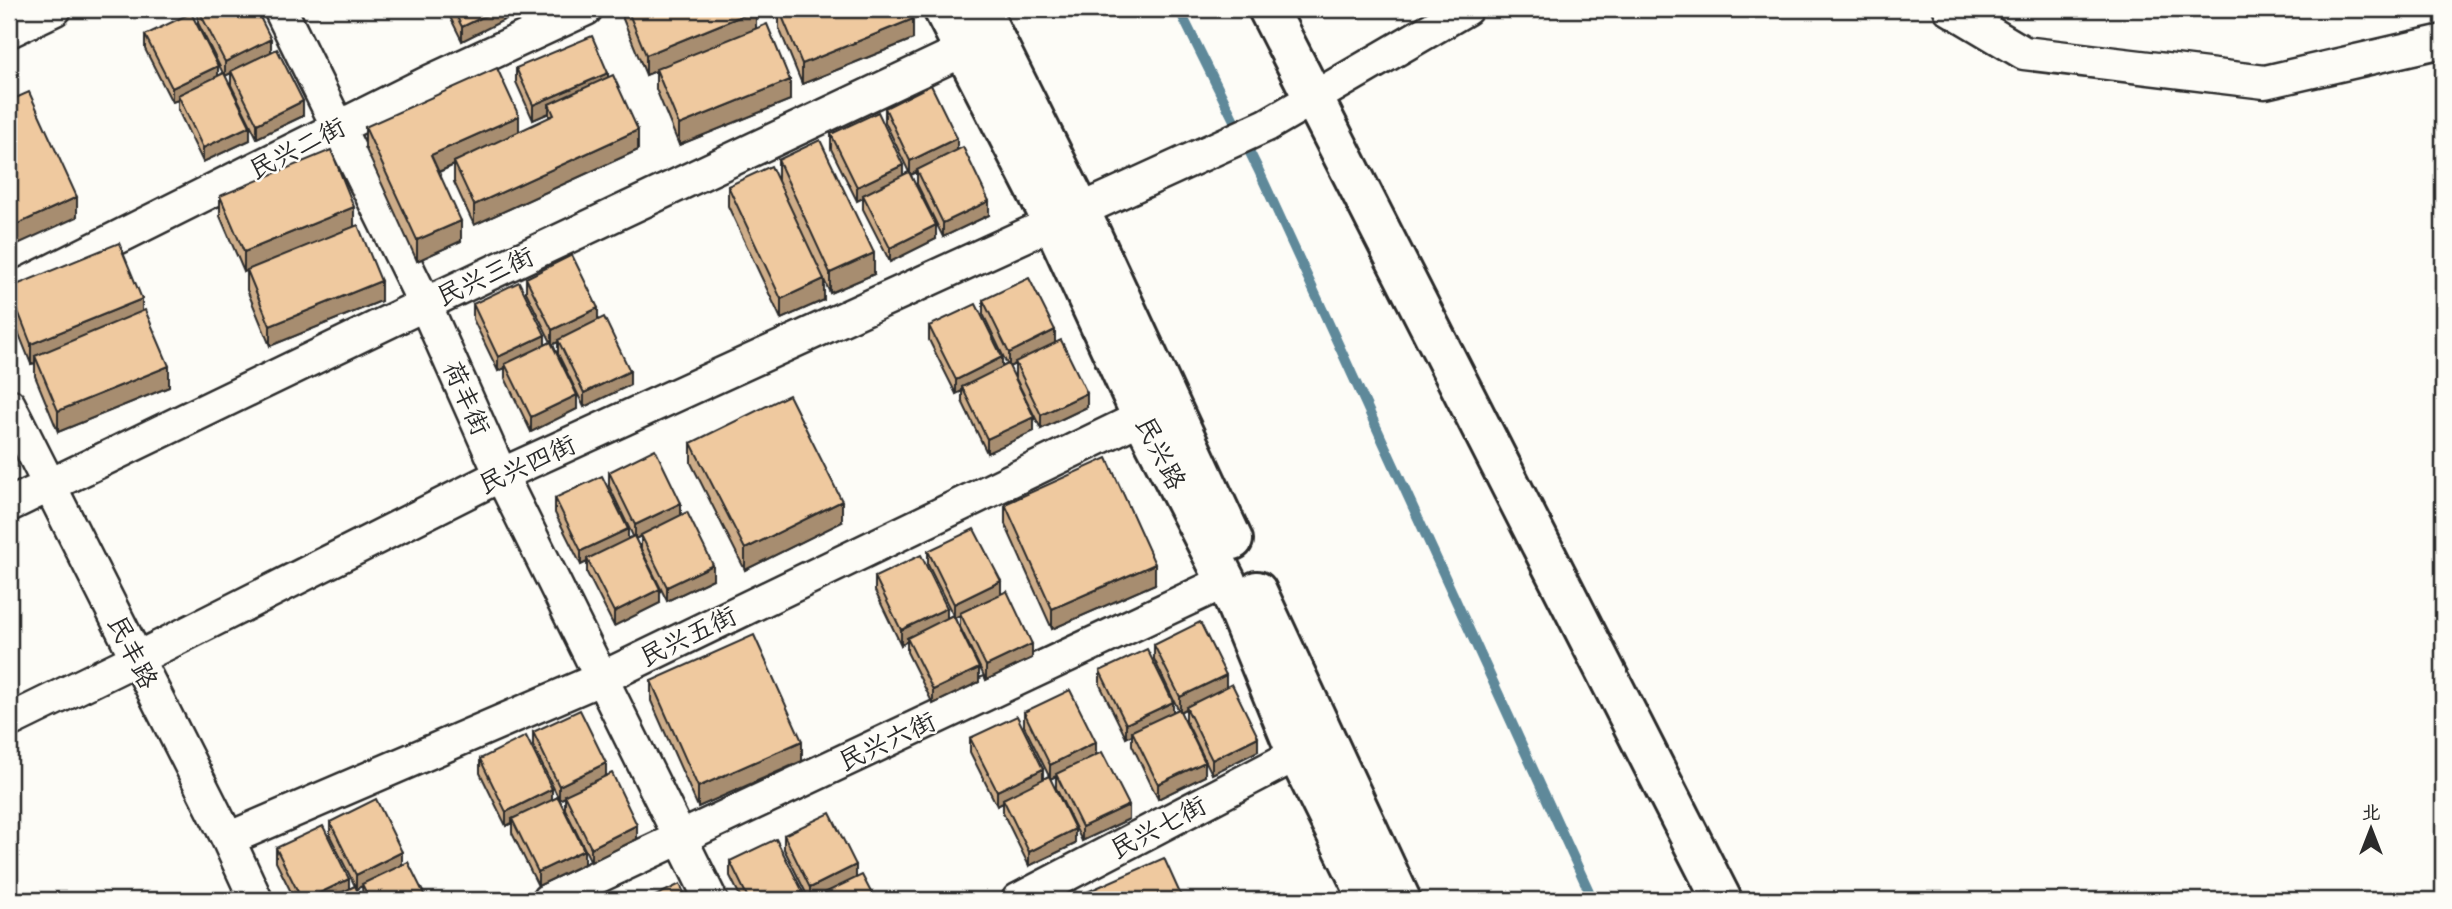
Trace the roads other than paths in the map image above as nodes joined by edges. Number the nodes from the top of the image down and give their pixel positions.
1 (55, 9) edge
2 (280, 9) edge
3 (586, 9) edge
4 (943, 9) edge
5 (980, 9) edge
6 (1268, 9) edge
7 (1466, 9) edge
8 (1950, 9) edge
9 (9, 30) edge
10 (2443, 41) edge
11 (964, 50) junction
12 (1315, 99) junction
13 (339, 127) junction
14 (1066, 216) junction
15 (9, 292) edge
16 (425, 304) junction
17 (9, 405) edge
18 (1142, 417) junction
19 (501, 475) junction
20 (48, 486) junction
21 (9, 505) edge
22 (1226, 581) junction
23 (136, 659) junction
24 (602, 678) junction
25 (9, 720) edge
26 (1297, 754) junction
27 (681, 838) junction
28 (228, 839) junction
29 (256, 900) edge
30 (548, 900) edge
31 (711, 900) edge
32 (1018, 900) edge
33 (1369, 900) edge
34 (1401, 900) edge
35 (1723, 900) edge

1 - 9 street
2 - 13 street, 荷丰街
3 - 13 street, 民兴二街
4 - 11 street, 民兴路
5 - 14 street, 民兴路
6 - 12 street
7 - 12 street, 民兴四街
8 - 10 street
11 - 14 street, 民兴路
11 - 16 street, 民兴三街
12 - 14 street, 民兴四街
12 - 35 street
13 - 15 street, 民兴二街
13 - 16 street, 荷丰街
14 - 18 street, 民兴路
14 - 19 street, 民兴四街
14 - 34 street, 民兴路
16 - 19 street, 荷丰街
16 - 20 street, 民兴三街
17 - 20 street, 民丰路
18 - 22 street, 民兴路
18 - 24 street, 民兴五街
19 - 23 street, 民兴四街
19 - 24 street, 荷丰街
20 - 21 street, 民兴三街
20 - 23 street, 民丰路
22 - 26 street, 民兴路
22 - 27 street, 民兴六街
23 - 25 street, 民兴四街
23 - 28 street, 民丰路
24 - 27 street, 荷丰街
24 - 28 street, 民兴五街
26 - 32 street, 民兴七街
26 - 33 street, 民兴路
27 - 30 street, 民兴六街
27 - 31 street, 荷丰街
28 - 29 street, 民丰路

